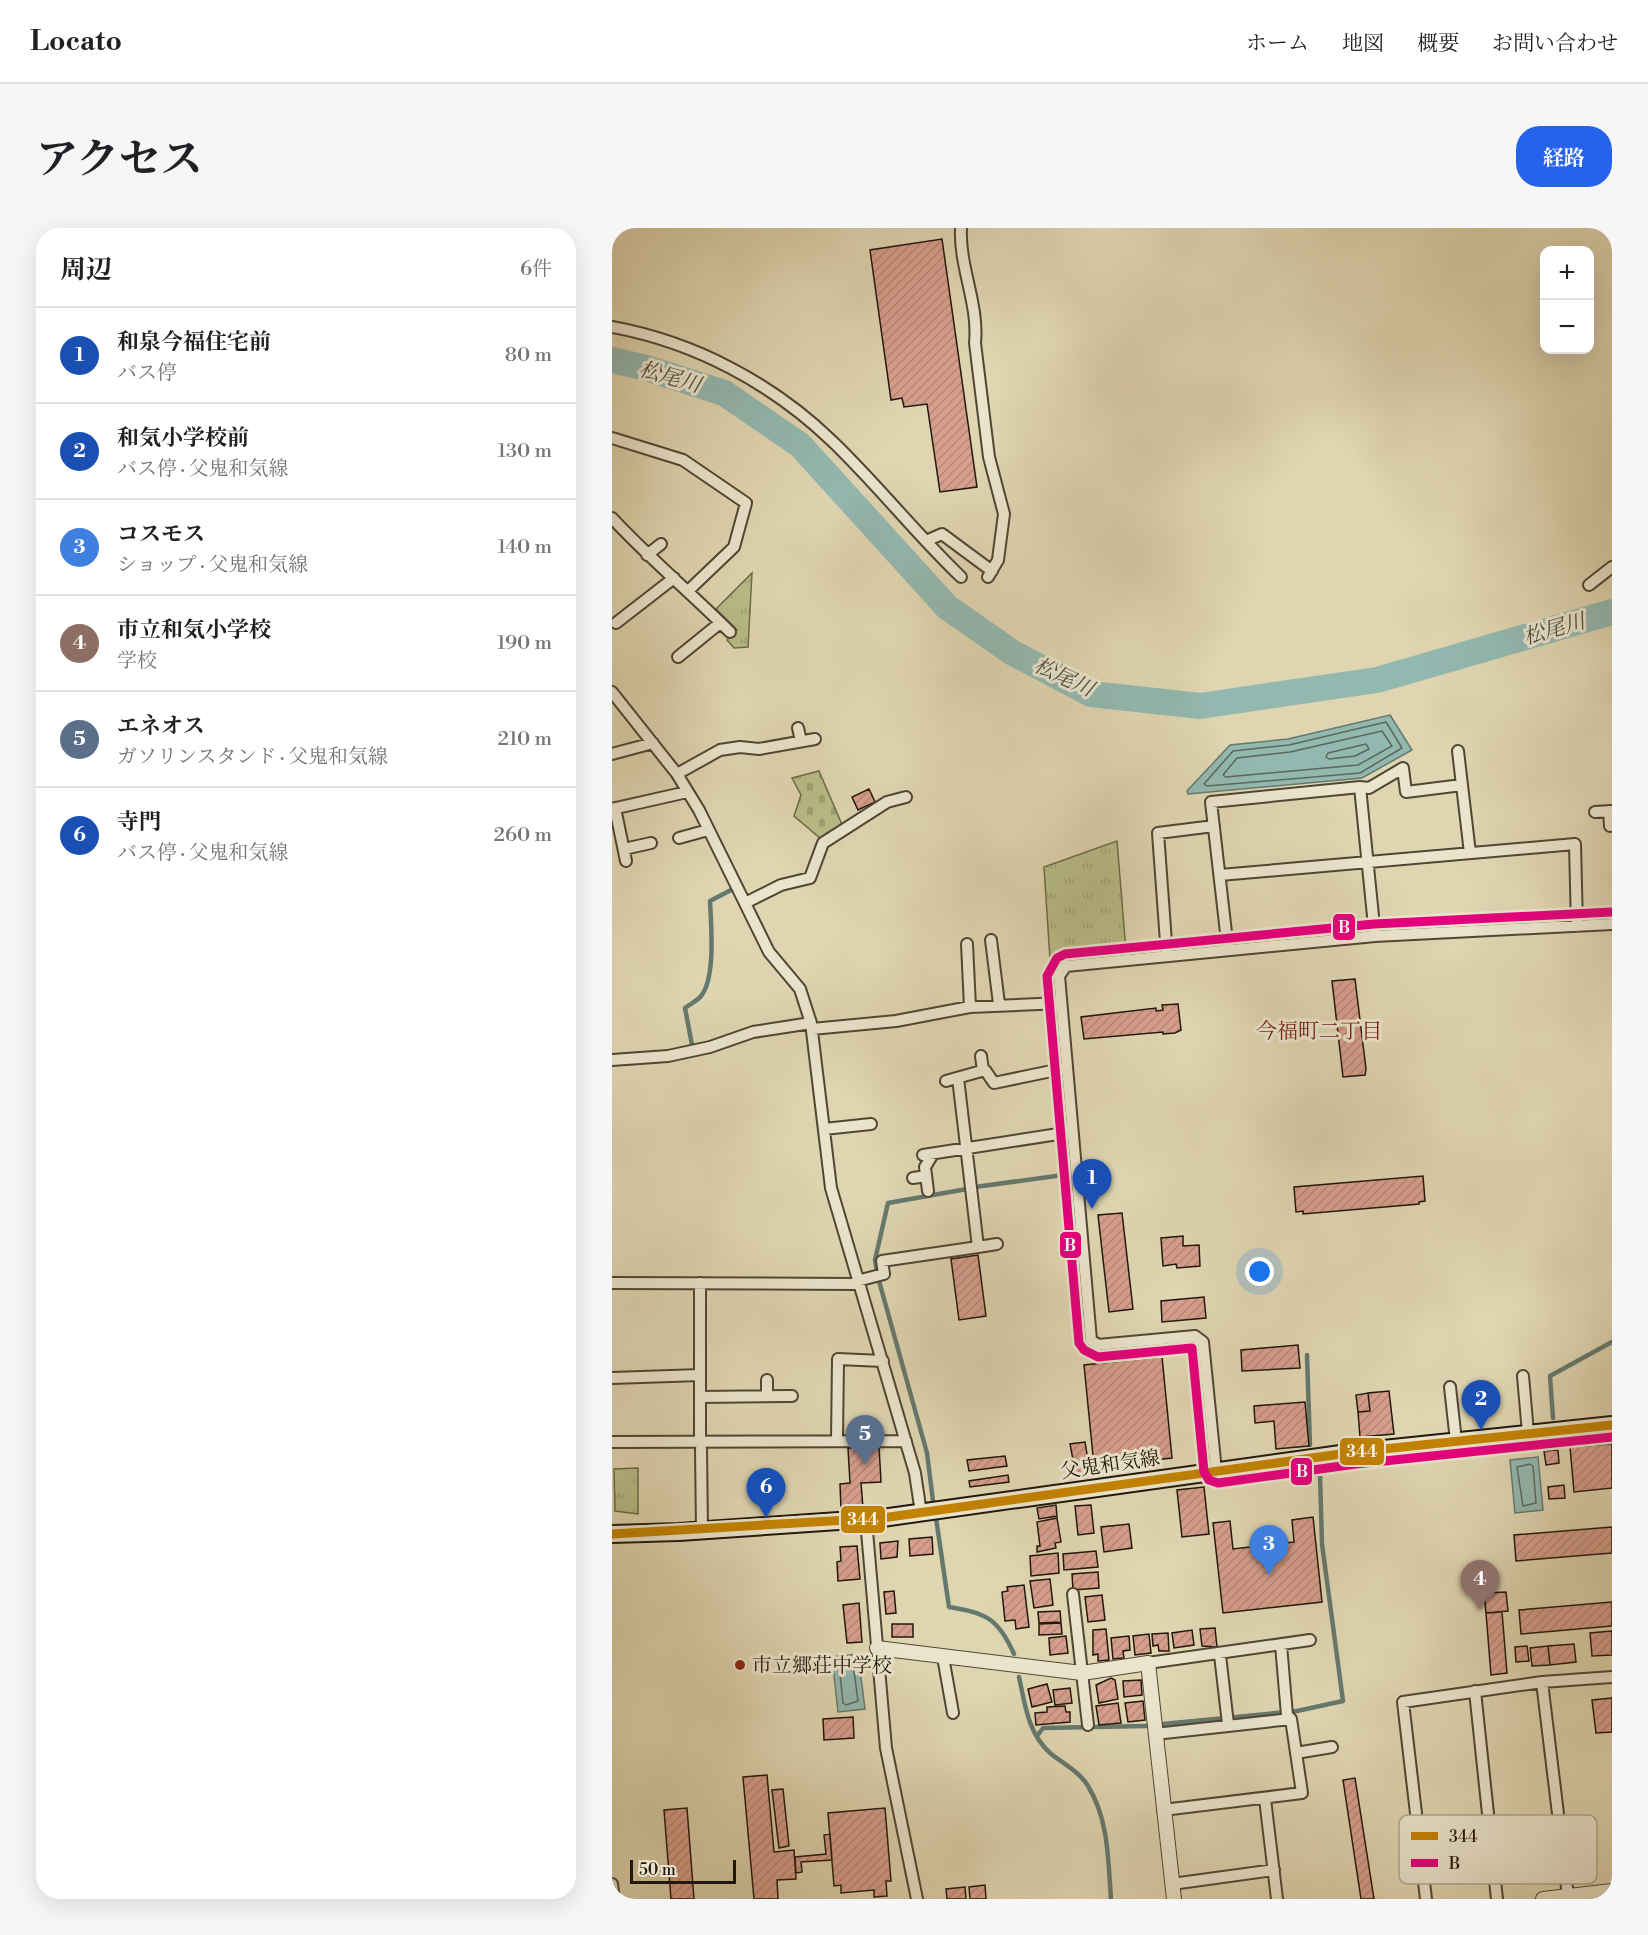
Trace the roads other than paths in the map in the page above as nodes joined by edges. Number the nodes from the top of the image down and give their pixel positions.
1 (961, 228) edge
2 (612, 327) edge
3 (612, 438) edge
4 (612, 518) edge
5 (926, 541) junction
6 (661, 544) dead end
7 (647, 555) junction
8 (1612, 567) edge
9 (961, 577) dead end
10 (675, 578) junction
11 (1589, 585) dead end
12 (689, 590) junction
13 (720, 622) junction
14 (616, 623) dead end
15 (730, 632) dead end
16 (678, 657) dead end
17 (612, 692) edge
18 (798, 728) dead end
19 (748, 736) dead end
20 (815, 739) dead end
21 (801, 741) junction
22 (653, 743) junction
23 (750, 748) junction
24 (1458, 751) dead end
25 (612, 754) edge
26 (676, 774) junction
27 (1462, 785) junction
28 (1360, 787) junction
29 (687, 792) junction
30 (906, 797) dead end
31 (614, 809) edge
32 (1611, 811) edge
33 (1595, 812) dead end
34 (1214, 826) junction
35 (1610, 826) dead end
36 (708, 830) junction
37 (679, 838) dead end
38 (651, 843) dead end
39 (624, 849) junction
40 (1470, 853) junction
41 (626, 861) dead end
42 (1368, 862) junction
43 (1220, 875) junction
44 (745, 903) junction
45 (1612, 924) edge
46 (1577, 926) junction
47 (1375, 936) junction
48 (991, 940) dead end
49 (967, 944) dead end
50 (1228, 950) junction
51 (1167, 956) junction
52 (1061, 1002) junction
53 (999, 1004) junction
54 (970, 1007) junction
55 (811, 1026) junction
56 (981, 1056) dead end
57 (612, 1060) edge
58 (1066, 1068) junction
59 (983, 1071) junction
60 (958, 1078) junction
61 (946, 1081) dead end
62 (871, 1124) dead end
63 (824, 1129) junction
64 (1071, 1132) junction
65 (968, 1150) junction
66 (926, 1176) junction
67 (912, 1178) dead end
68 (928, 1191) dead end
69 (997, 1244) dead end
70 (978, 1247) junction
71 (857, 1282) junction
72 (612, 1283) edge
73 (700, 1283) junction
74 (883, 1361) junction
75 (700, 1375) junction
76 (1523, 1376) dead end
77 (612, 1378) edge
78 (767, 1380) dead end
79 (1450, 1387) dead end
80 (767, 1396) junction
81 (792, 1396) dead end
82 (700, 1397) junction
83 (1612, 1425) edge
84 (1528, 1433) junction
85 (837, 1440) junction
86 (906, 1441) junction
87 (1455, 1441) junction
88 (612, 1442) edge
89 (701, 1445) junction
90 (1216, 1471) junction
91 (921, 1513) junction
92 (866, 1520) junction
93 (702, 1530) junction
94 (612, 1534) edge
95 (1072, 1594) dead end
96 (1310, 1640) dead end
97 (1281, 1645) junction
98 (877, 1648) junction
99 (1220, 1655) junction
100 (944, 1657) junction
101 (1148, 1664) junction
102 (1082, 1673) junction
103 (1612, 1677) edge
104 (1542, 1682) junction
105 (1475, 1691) junction
106 (953, 1713) dead end
107 (1288, 1714) junction
108 (1227, 1719) junction
109 (1088, 1725) dead end
110 (1155, 1734) junction
111 (1332, 1747) dead end
112 (1296, 1752) junction
113 (1265, 1799) junction
114 (1163, 1810) junction
115 (1416, 1815) edge
116 (1488, 1815) edge
117 (1558, 1815) edge
118 (1274, 1870) junction
119 (612, 1884) edge
120 (1172, 1884) junction
121 (1424, 1884) edge
122 (1495, 1884) edge
123 (1567, 1884) edge
124 (1612, 1891) edge
125 (1568, 1896) junction
126 (614, 1899) edge
127 (917, 1899) edge
128 (1174, 1899) edge
129 (1277, 1899) edge
130 (1426, 1899) edge
131 (1497, 1899) edge
132 (1543, 1899) edge

1 - 5 street
2 - 5 street
3 - 12 street
4 - 7 street
5 - 9 street
6 - 7 street
7 - 10 street
8 - 11 street
10 - 12 street
10 - 14 street
12 - 13 street
13 - 15 street
13 - 16 street
17 - 22 street
18 - 21 street
19 - 23 street
20 - 21 street
21 - 23 street
22 - 25 street
22 - 26 street
23 - 26 street
24 - 27 street
26 - 29 street
27 - 28 street
27 - 40 street
28 - 34 street
28 - 42 street
29 - 31 street
29 - 36 street
30 - 44 street
31 - 39 street
32 - 33 street
32 - 35 street
34 - 43 street
34 - 51 street
36 - 37 street
36 - 44 street
38 - 39 street
39 - 41 street
40 - 42 street
40 - 46 street
42 - 43 street
42 - 47 street
43 - 50 street
44 - 55 street
45 - 46 street
46 - 47 street
47 - 50 street
48 - 53 street
49 - 54 street
50 - 51 street
51 - 52 street
52 - 53 street
52 - 58 street
53 - 54 street
54 - 55 street
55 - 57 street
55 - 63 street
56 - 59 street
58 - 59 street
58 - 64 street
59 - 60 street
60 - 61 street
60 - 65 street
62 - 63 street
63 - 71 street
64 - 65 street
64 - 90 street
65 - 66 street
65 - 70 street
66 - 67 street
66 - 68 street
69 - 70 street
70 - 71 street
71 - 73 street
71 - 74 street
72 - 73 street
73 - 75 street
74 - 85 street
74 - 86 street
75 - 77 street
75 - 82 street
76 - 84 street
78 - 80 street
79 - 87 street
80 - 81 street
80 - 82 street
82 - 89 street
83 - 84 main road, 父鬼和気線
84 - 87 main road, 父鬼和気線
85 - 86 street
85 - 89 street
86 - 91 street
87 - 90 main road, 父鬼和気線
88 - 89 street
89 - 93 street
90 - 91 main road, 父鬼和気線
91 - 92 main road, 父鬼和気線
92 - 93 main road, 父鬼和気線
92 - 98 street
93 - 94 main road, 父鬼和気線
95 - 102 street
96 - 97 street
97 - 99 street
97 - 107 street
98 - 100 street
98 - 127 street
99 - 101 street
99 - 108 street
100 - 102 street
100 - 106 street
101 - 102 street
101 - 110 street
102 - 109 street
103 - 104 street
104 - 105 street
104 - 117 street
105 - 115 street
105 - 116 street
107 - 108 street
107 - 112 street
108 - 110 street
110 - 114 street
111 - 112 street
112 - 113 street
113 - 114 street
113 - 118 street
114 - 120 street
118 - 120 street
118 - 129 street
119 - 126 street
120 - 128 street
121 - 130 street
122 - 131 street
123 - 125 street
124 - 125 street
125 - 132 street

